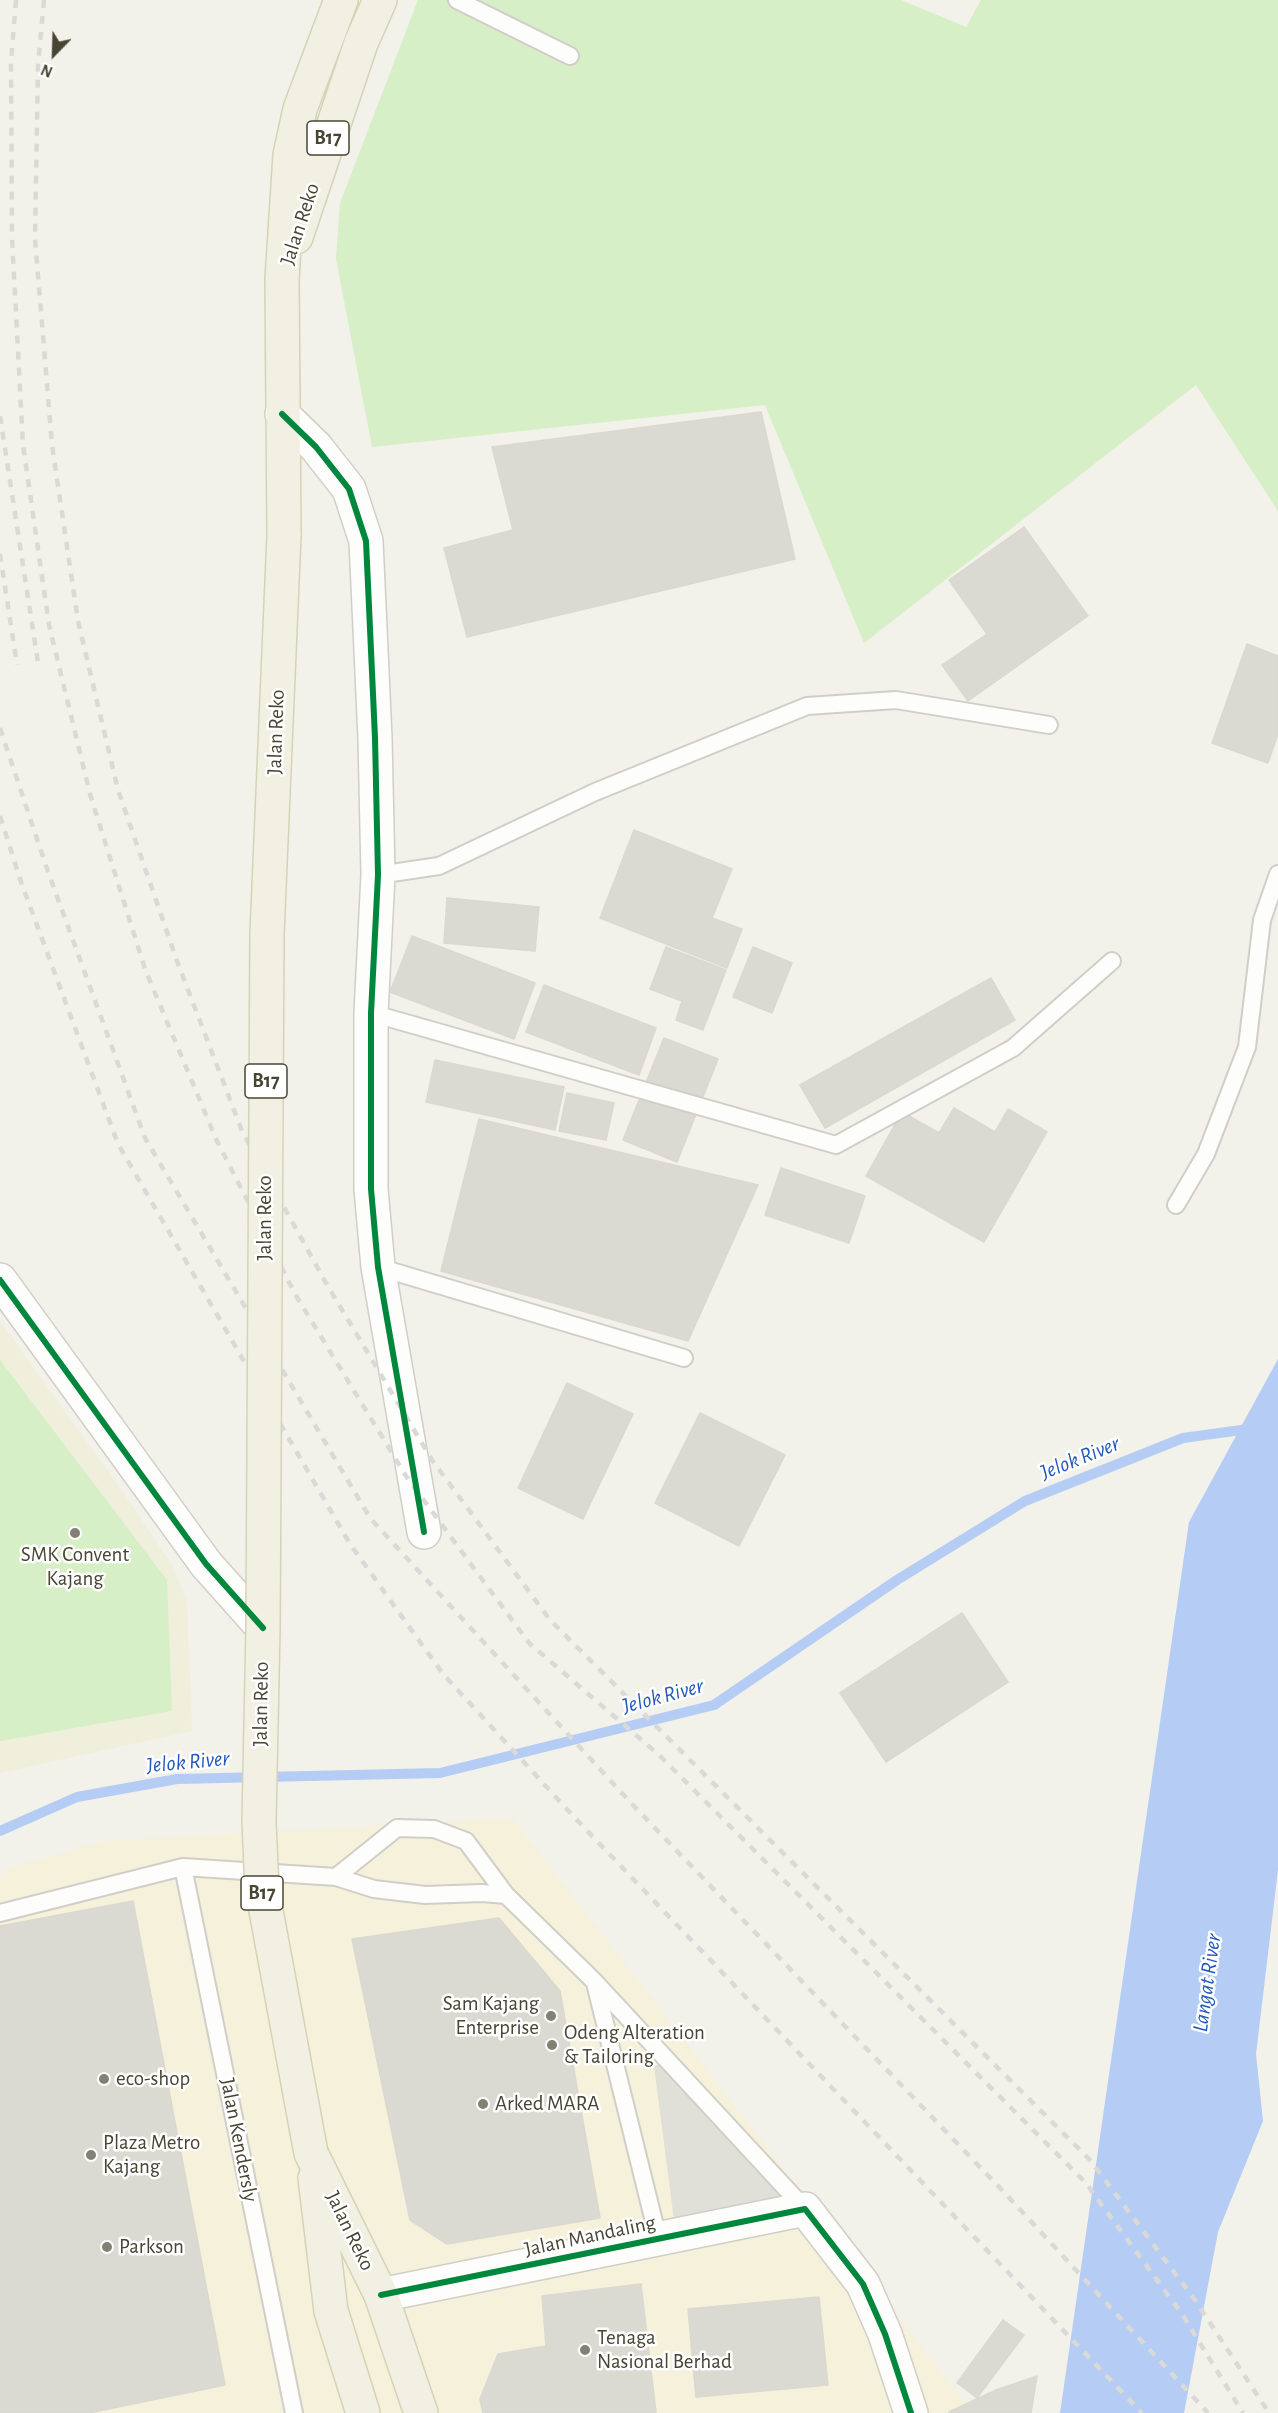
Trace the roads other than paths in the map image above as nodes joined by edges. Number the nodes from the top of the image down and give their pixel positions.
1 (341, 0) edge
2 (380, 0) edge
3 (457, 0) edge
4 (570, 56) dead end
5 (282, 279) junction
6 (282, 414) junction
7 (1049, 726) dead end
8 (1278, 874) edge
9 (378, 875) junction
10 (1112, 961) dead end
11 (371, 1013) junction
12 (1176, 1205) dead end
13 (378, 1267) junction
14 (0, 1280) edge
15 (684, 1358) dead end
16 (424, 1532) dead end
17 (263, 1628) junction
18 (183, 1867) junction
19 (336, 1877) junction
20 (506, 1896) junction
21 (0, 1913) edge
22 (594, 1981) junction
23 (311, 2153) junction
24 (805, 2209) junction
25 (658, 2238) junction
26 (381, 2295) junction
27 (294, 2413) edge
28 (363, 2413) edge
29 (421, 2413) edge
30 (910, 2413) edge

1 - 5 main road, Jalan Reko / B17
2 - 5 main road, Jalan Reko / B17
3 - 4 lane
5 - 6 main road, Jalan Reko / B17
6 - 9 street
6 - 17 main road, Jalan Reko / B17, bridge
7 - 9 lane
8 - 12 lane
9 - 11 street
10 - 11 lane
11 - 13 street
13 - 15 lane
13 - 16 street
14 - 17 street
17 - 23 main road, Jalan Reko / B17, bridge
18 - 19 lane
18 - 21 lane
18 - 27 lane, Jalan Kendersly
19 - 20 lane
19 - 20 lane
20 - 22 lane
22 - 24 lane
22 - 25 lane
23 - 26 main road, Jalan Reko / B17
23 - 28 main road, Jalan Reko / B17
24 - 25 street, Jalan Mandaling
24 - 30 street
25 - 26 street, Jalan Mandaling
26 - 29 main road, Jalan Reko / B17

